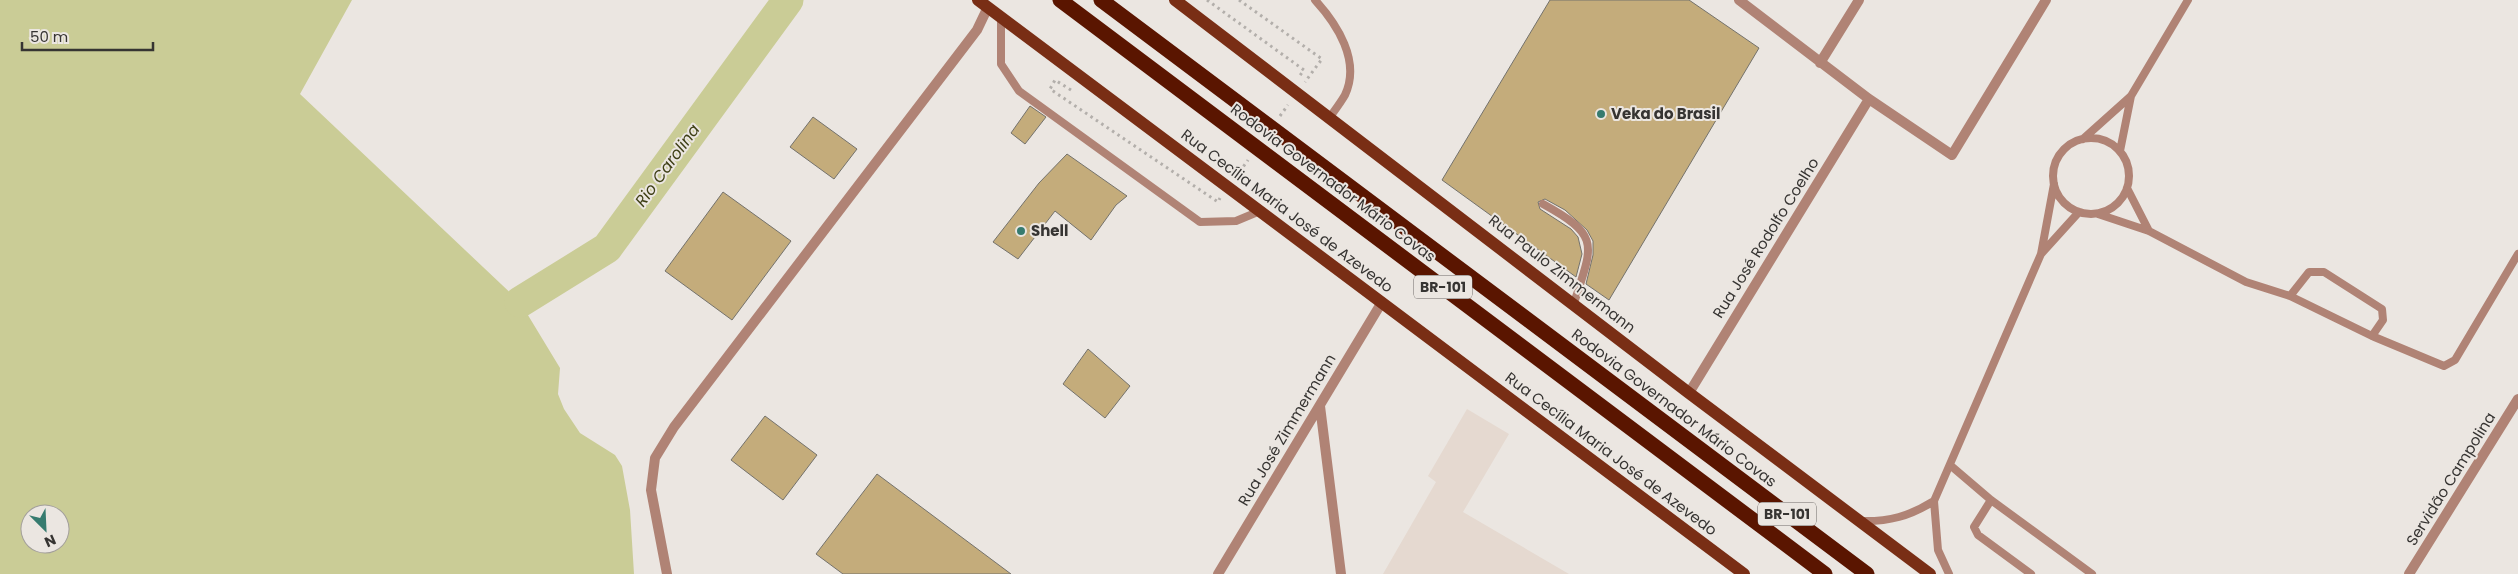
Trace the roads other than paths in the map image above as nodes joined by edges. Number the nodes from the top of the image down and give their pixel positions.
1 (1060, 0) edge
2 (1101, 0) edge
3 (1175, 0) edge
4 (1315, 0) edge
5 (1739, 0) edge
6 (1859, 0) edge
7 (2046, 0) edge
8 (2188, 0) edge
9 (983, 4) edge
10 (1001, 17) junction
11 (1820, 63) junction
12 (2131, 96) junction
13 (1869, 99) junction
14 (1330, 118) junction
15 (2084, 139) junction
16 (2120, 151) junction
17 (2054, 184) junction
18 (2127, 188) junction
19 (1542, 204) dead end
20 (1260, 211) junction
21 (2079, 212) junction
22 (2098, 214) junction
23 (2149, 231) junction
24 (2041, 254) junction
25 (2518, 254) edge
26 (2290, 296) junction
27 (1382, 302) junction
28 (1574, 303) junction
29 (2372, 336) junction
30 (1689, 393) junction
31 (2518, 399) edge
32 (1320, 406) junction
33 (1950, 465) junction
34 (1991, 500) junction
35 (1934, 502) junction
36 (1860, 521) junction
37 (667, 574) edge
38 (1218, 574) edge
39 (1341, 574) edge
40 (1744, 574) edge
41 (1825, 574) edge
42 (1866, 574) edge
43 (1930, 574) edge
44 (1948, 574) edge
45 (2031, 574) edge
46 (2092, 574) edge
47 (2409, 574) edge

1 - 41 highway, Rodovia Governador Mário Covas / BR-101
2 - 42 highway, Rodovia Governador Mário Covas / BR-101
3 - 14 main road, Rua Paulo Zimmermann
4 - 14 lane
5 - 11 street
6 - 11 street
7 - 13 street
8 - 12 lane
9 - 10 main road, Rua Cecília Maria José de Azevedo
9 - 37 street
10 - 20 main road, Rua Cecília Maria José de Azevedo
10 - 20 lane
11 - 13 street
12 - 15 lane
12 - 16 lane
13 - 30 street, Rua José Rodolfo Coelho
14 - 28 main road, Rua Paulo Zimmermann
15 - 16 lane
15 - 17 lane
16 - 18 lane
17 - 21 lane
17 - 24 lane
18 - 22 lane
18 - 23 lane
19 - 28 lane
20 - 27 main road, Rua Cecília Maria José de Azevedo
21 - 22 lane
21 - 24 lane
22 - 23 lane
23 - 26 lane
24 - 33 lane
25 - 29 lane
26 - 29 lane
26 - 29 lane
27 - 32 street, Rua José Zimmermann
27 - 40 main road, Rua Cecília Maria José de Azevedo
28 - 30 main road, Rua Paulo Zimmermann
30 - 36 main road, Rua Paulo Zimmermann
31 - 47 street, Servidão Campolina
32 - 38 street, Rua José Zimmermann
32 - 39 street
33 - 34 lane
33 - 35 lane
34 - 45 lane
34 - 46 lane
35 - 36 lane
35 - 44 lane
36 - 43 main road, Rua Paulo Zimmermann

